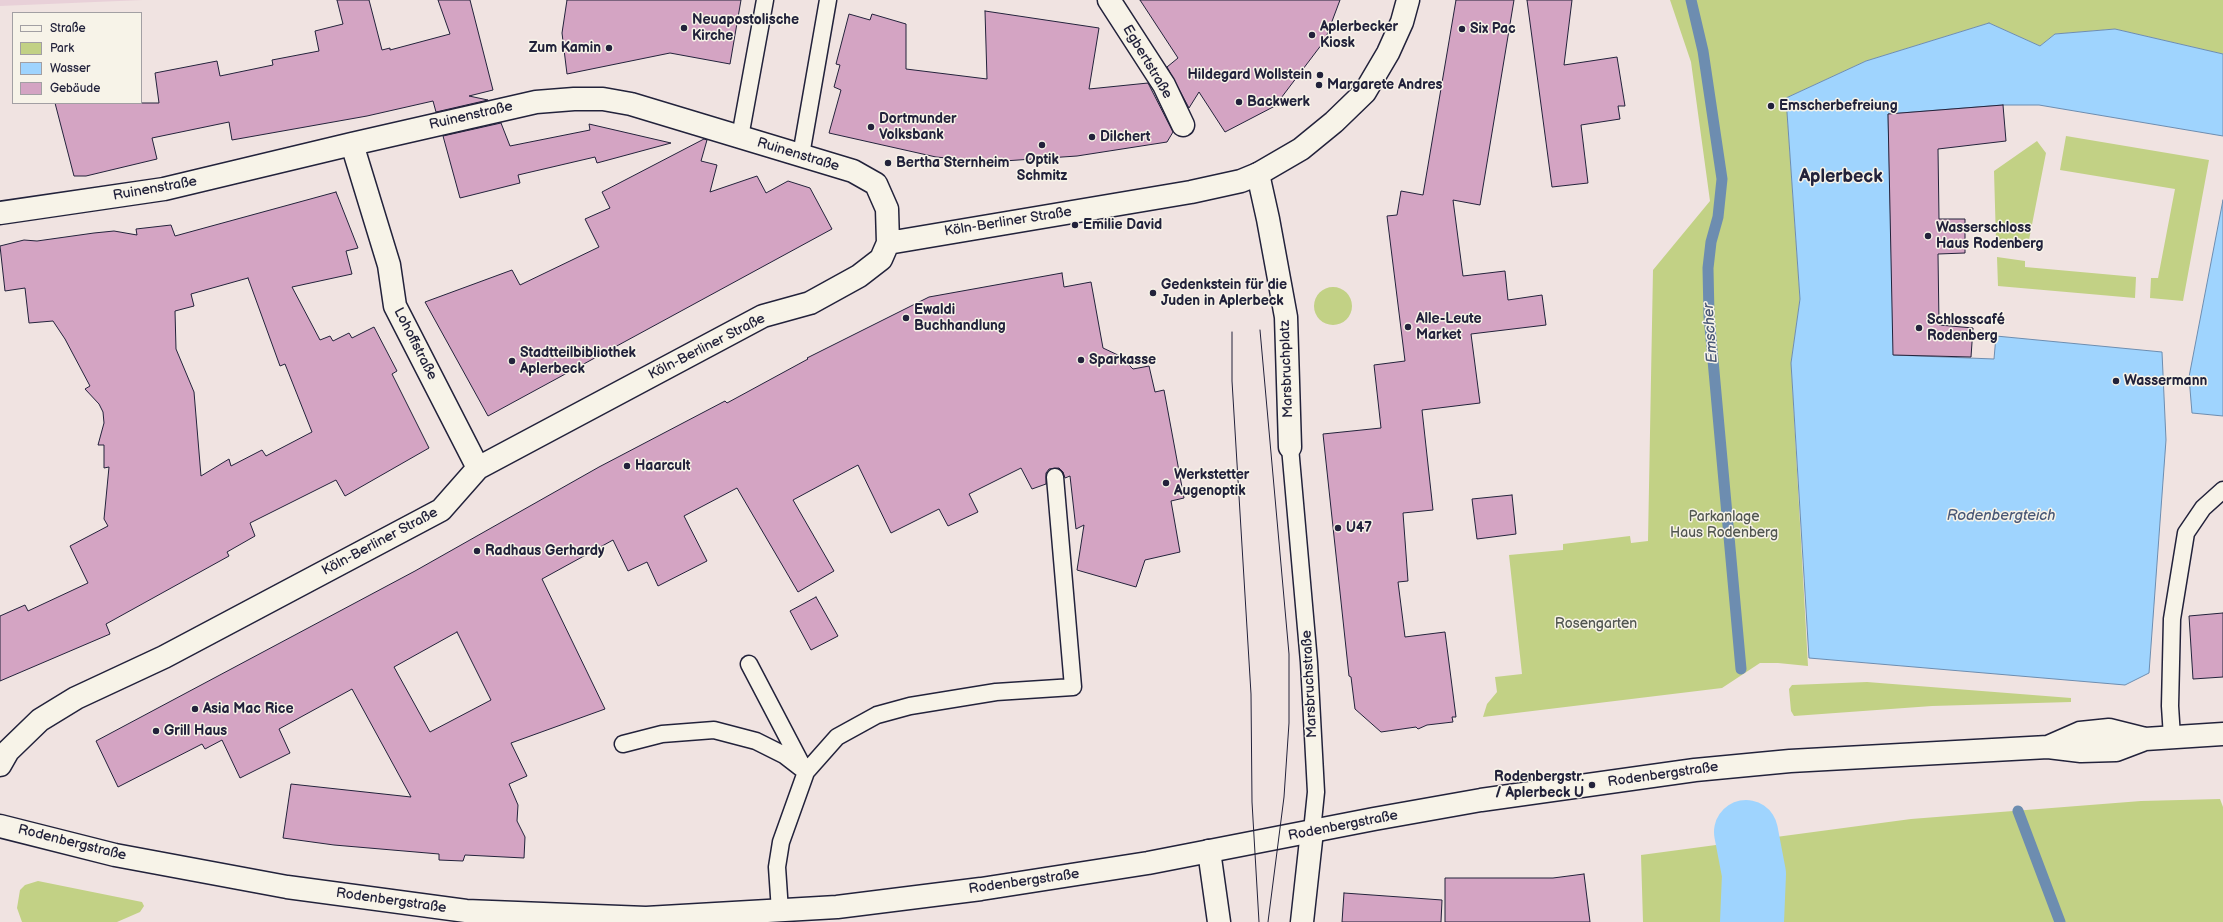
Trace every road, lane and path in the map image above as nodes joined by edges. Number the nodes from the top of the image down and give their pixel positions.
1 (765, 0) edge
2 (828, 0) edge
3 (1109, 0) edge
4 (1408, 0) edge
5 (1183, 125) dead end
6 (740, 137) junction
7 (352, 144) junction
8 (801, 155) junction
9 (1258, 174) junction
10 (0, 213) edge
11 (888, 243) junction
12 (1290, 447) joint
13 (478, 468) junction
14 (1055, 477) dead end
15 (2223, 490) edge
16 (749, 664) dead end
17 (2223, 734) edge
18 (2172, 737) junction
19 (623, 744) dead end
20 (0, 765) edge
21 (806, 772) junction
22 (0, 826) edge
23 (1312, 831) junction
24 (1209, 852) junction
25 (780, 911) junction
26 (1219, 922) edge
27 (1302, 922) edge

1 - 6 lane
2 - 8 lane
3 - 5 street, Egbertstraße
4 - 9 street, Köln-Berliner Straße
6 - 7 street, Ruinenstraße
6 - 8 street, Ruinenstraße
7 - 10 street, Ruinenstraße
7 - 13 street, Lohoffstraße
8 - 11 street, Ruinenstraße
9 - 11 street, Köln-Berliner Straße
9 - 12 street, Marsbruchplatz
11 - 13 street, Köln-Berliner Straße
12 - 23 lane, Marsbruchstraße
13 - 20 street, Köln-Berliner Straße
14 - 21 lane
15 - 18 lane
16 - 21 lane
17 - 18 street, Rodenbergstraße
18 - 23 street, Rodenbergstraße
19 - 21 lane
21 - 25 lane
22 - 25 street, Rodenbergstraße
23 - 24 street, Rodenbergstraße
23 - 27 street, Marsbruchstraße
24 - 25 street, Rodenbergstraße
24 - 26 street

